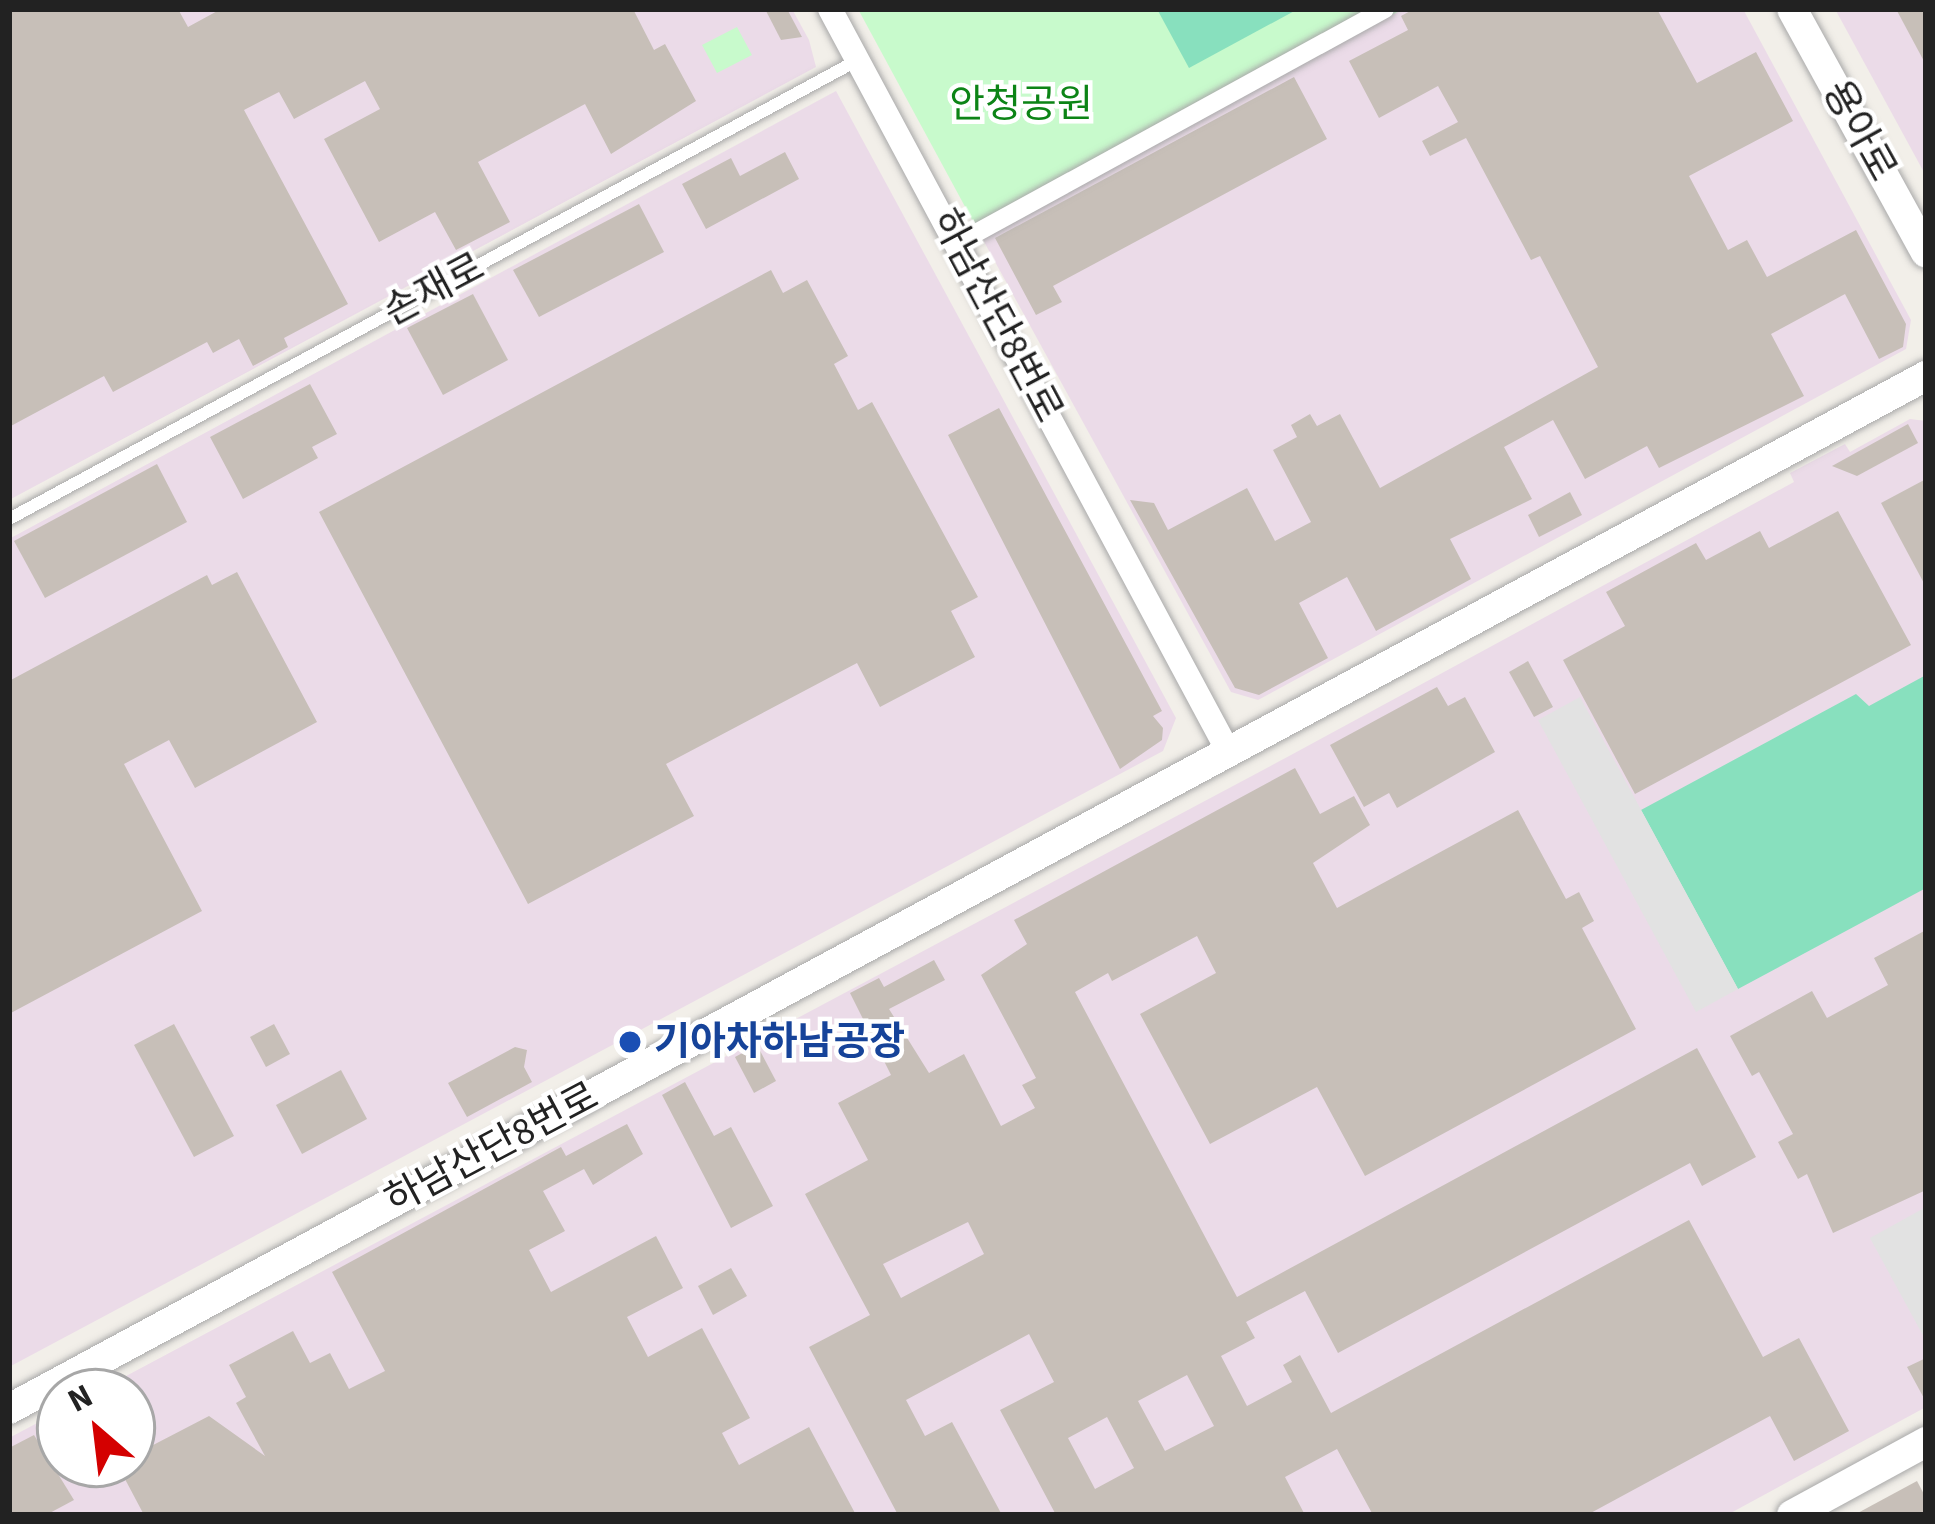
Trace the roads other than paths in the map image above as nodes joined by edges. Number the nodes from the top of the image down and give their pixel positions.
1 (830, 9) edge
2 (1385, 9) edge
3 (1792, 9) edge
4 (858, 60) junction
5 (956, 244) junction
6 (1926, 253) edge
7 (1926, 376) edge
8 (9, 519) edge
9 (1228, 751) junction
10 (9, 1409) edge
11 (1926, 1442) edge
12 (1792, 1515) edge

1 - 4 street, 하남산단8번로
2 - 5 street
3 - 6 street, 용아로
4 - 5 street, 하남산단8번로
4 - 8 lane, 손재로
5 - 9 street, 하남산단8번로
7 - 9 street, 하남산단8번로
9 - 10 street, 하남산단8번로
11 - 12 street

